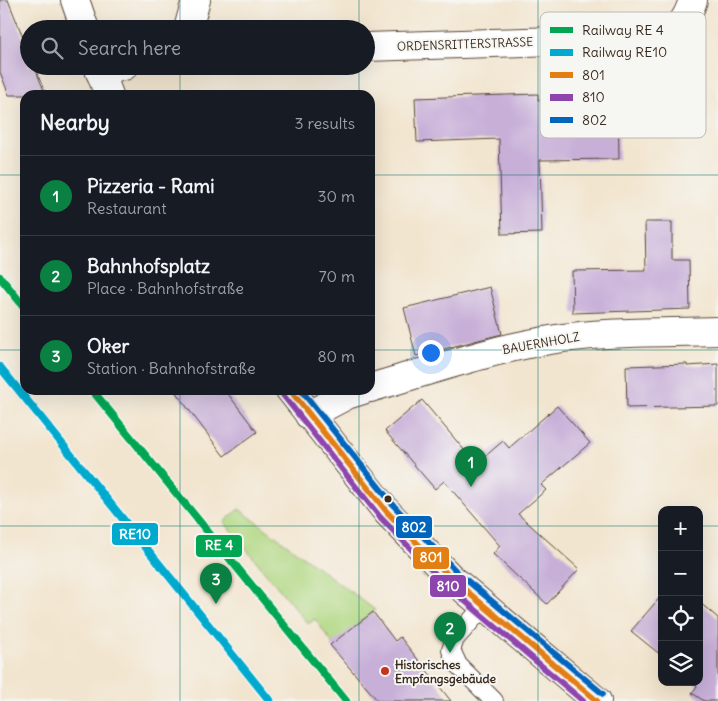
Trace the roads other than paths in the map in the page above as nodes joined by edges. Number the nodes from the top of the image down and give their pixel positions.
1 (75, 0) edge
2 (82, 20) edge
3 (540, 41) edge
4 (375, 46) edge
5 (718, 331) edge
6 (375, 387) edge
7 (294, 395) edge
8 (347, 395) edge
9 (309, 415) junction
10 (484, 606) junction
11 (494, 701) edge
12 (597, 701) edge

1 - 2 street
3 - 4 street, ORDENSRITTERSTRASSE
5 - 6 street, BAUERNHOLZ
7 - 9 street
8 - 9 street
9 - 10 street
10 - 11 lane
10 - 12 street

